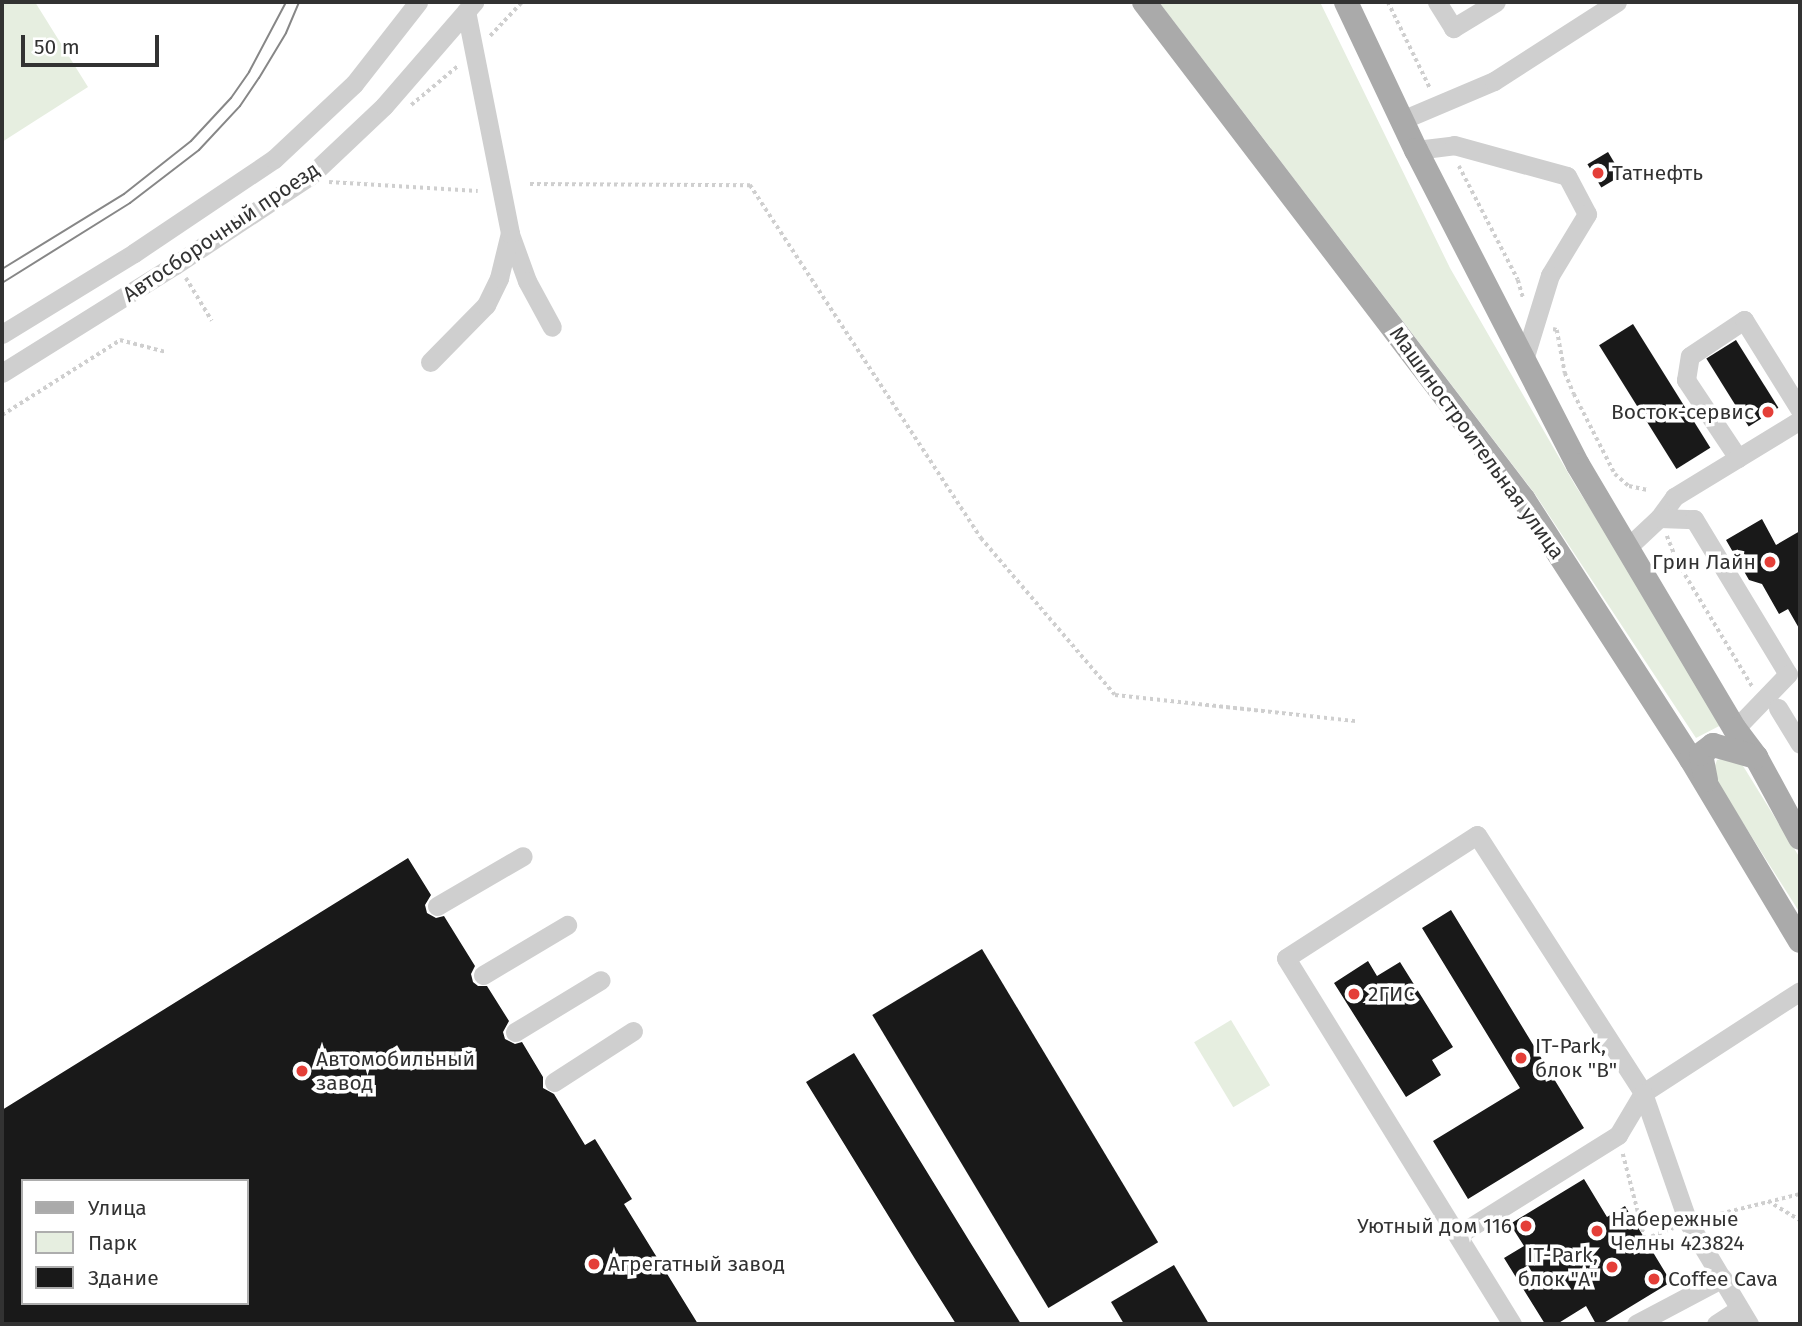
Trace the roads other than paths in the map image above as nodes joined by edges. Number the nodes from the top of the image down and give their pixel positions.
1 (418, 2) edge
2 (1144, 2) edge
3 (1346, 2) edge
4 (1437, 2) edge
5 (1496, 2) edge
6 (1617, 2) edge
7 (470, 6) edge
8 (1402, 120) junction
9 (1416, 150) junction
10 (510, 233) junction
11 (552, 327) dead end
12 (2, 334) edge
13 (430, 362) dead end
14 (1523, 363) junction
15 (2, 373) edge
16 (1800, 410) edge
17 (1800, 419) edge
18 (1738, 458) junction
19 (1663, 527) junction
20 (1628, 547) junction
21 (1778, 708) dead end
22 (1735, 729) junction
23 (1800, 744) edge
24 (1756, 757) junction
25 (1707, 785) junction
26 (1800, 838) edge
27 (523, 856) dead end
28 (438, 906) dead end
29 (567, 925) dead end
30 (1800, 941) edge
31 (484, 975) dead end
32 (601, 980) dead end
33 (1800, 991) edge
34 (633, 1031) dead end
35 (515, 1032) dead end
36 (554, 1082) dead end
37 (1643, 1093) junction
38 (1458, 1235) junction
39 (1723, 1278) junction
40 (1744, 1317) edge
41 (1512, 1324) edge
42 (1636, 1324) edge
43 (1716, 1324) edge

1 - 12 street, Автосборочный проезд
2 - 25 main road, Машиностроительная улица
3 - 8 main road
4 - 5 street
6 - 8 street
7 - 10 street
7 - 15 street, Автосборочный проезд
8 - 9 main road
9 - 14 main road
9 - 14 street
10 - 11 street
10 - 13 street
14 - 20 main road
16 - 18 street
17 - 18 street
18 - 19 street
19 - 20 street
19 - 22 street
20 - 22 main road
21 - 23 street
22 - 24 main road
24 - 25 main road
24 - 26 main road
25 - 30 main road, Машиностроительная улица
27 - 28 street
29 - 31 street
32 - 35 street
33 - 37 street
34 - 36 street
37 - 38 street
37 - 38 street
37 - 39 street
38 - 41 street
39 - 40 street
39 - 42 street
40 - 43 street

